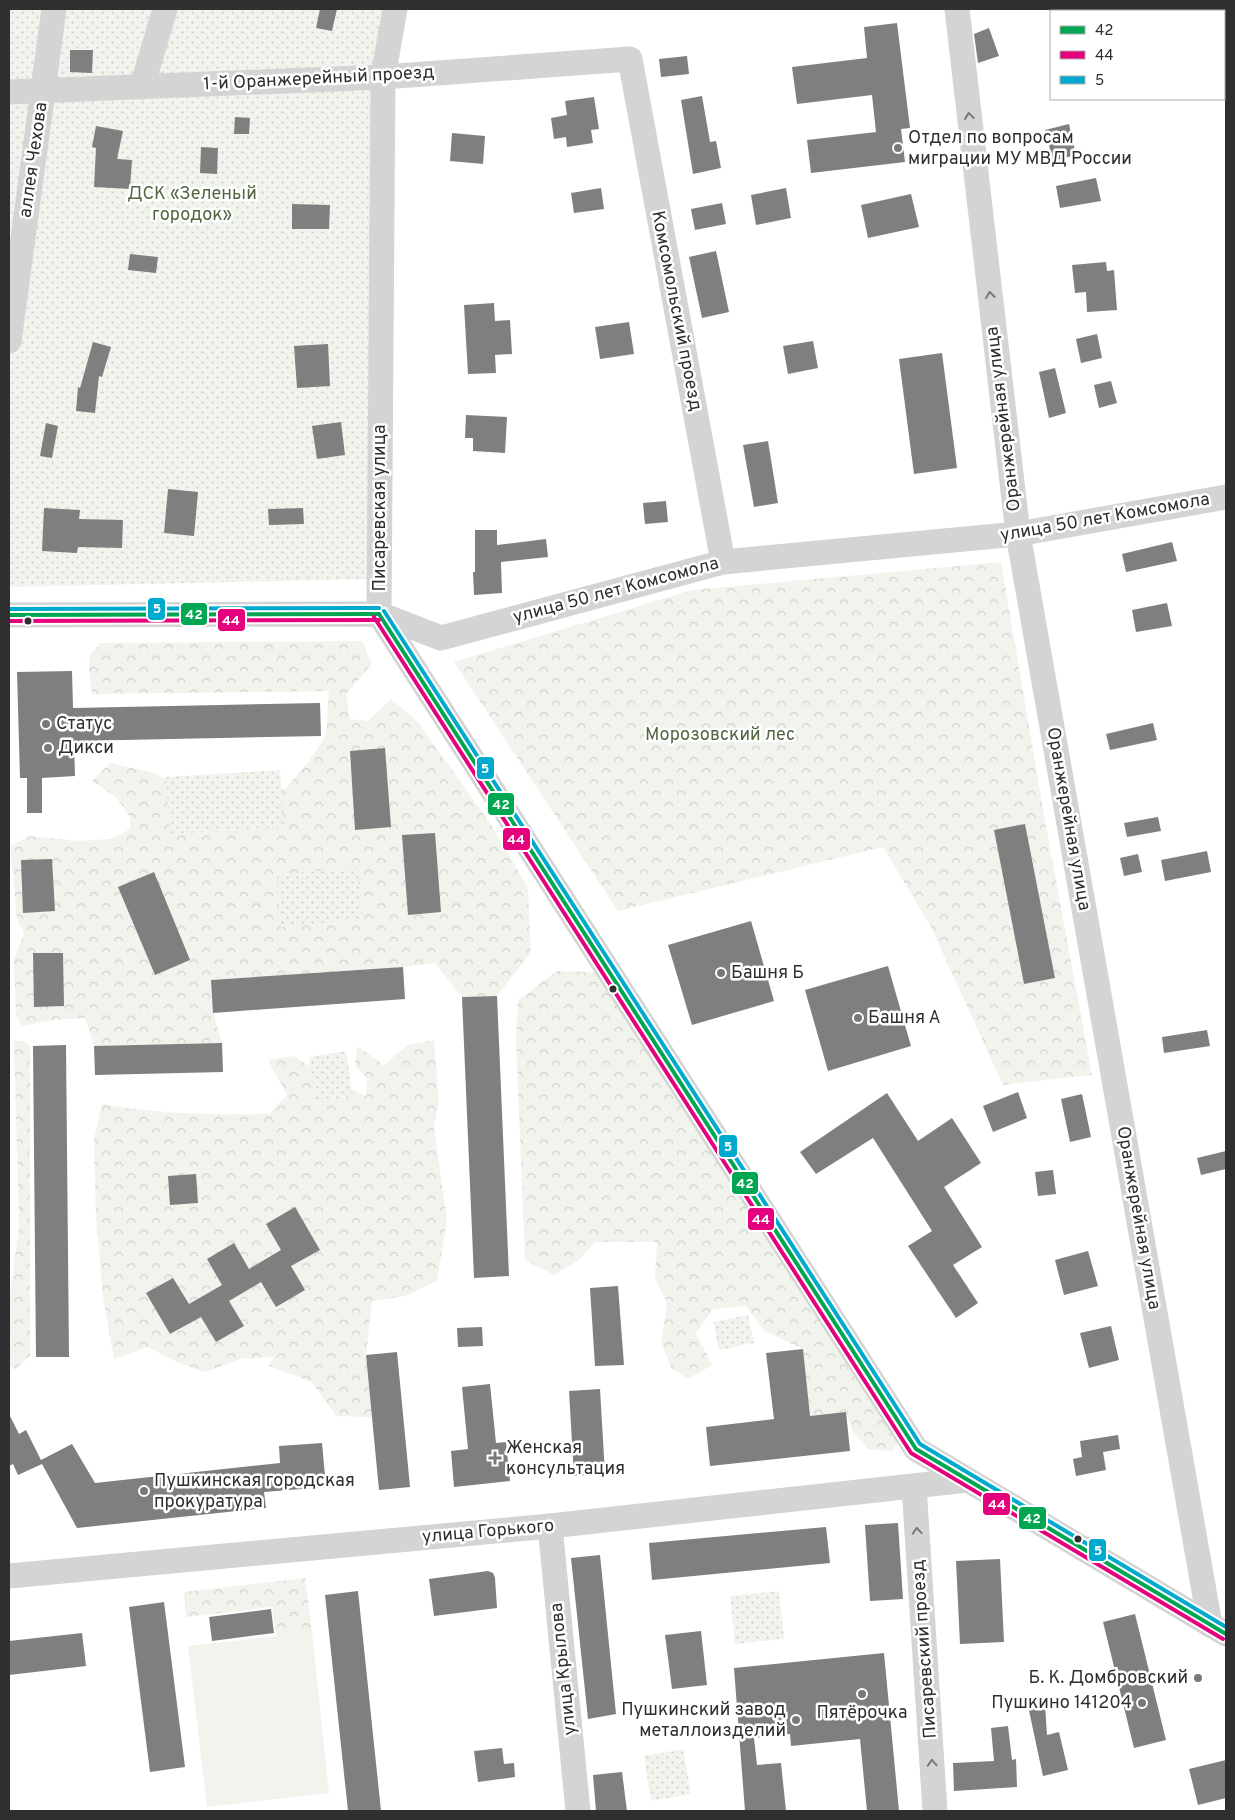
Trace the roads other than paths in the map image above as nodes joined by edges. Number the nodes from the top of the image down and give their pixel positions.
1 (54, 9) edge
2 (166, 9) edge
3 (394, 9) edge
4 (957, 9) edge
5 (630, 60) joint
6 (383, 77) junction
7 (142, 87) junction
8 (9, 92) edge
9 (44, 92) junction
10 (9, 341) edge
11 (1226, 497) edge
12 (1018, 534) junction
13 (723, 562) junction
14 (380, 614) junction
15 (9, 615) edge
16 (967, 1480) junction
17 (914, 1486) junction
18 (550, 1526) junction
19 (9, 1576) edge
20 (1218, 1630) edge
21 (578, 1811) edge
22 (935, 1811) edge

1 - 9 street, аллея Чехова
2 - 7 street
3 - 6 street, Писаревская улица
12 -> 4 street, Оранжерейная улица
5 - 6 street, 1-й Оранжерейный проезд
5 - 13 street, Комсомольский проезд
6 - 7 street, 1-й Оранжерейный проезд
6 - 14 street, Писаревская улица
7 - 9 street, 1-й Оранжерейный проезд
8 - 9 street, 1-й Оранжерейный проезд
9 - 10 street, аллея Чехова
11 - 12 street, улица 50 лет Комсомола
12 - 13 street, улица 50 лет Комсомола
12 - 20 street, Оранжерейная улица
13 - 14 street, улица 50 лет Комсомола
14 - 15 street, улица 50 лет Комсомола
14 - 16 street, Писаревская улица
16 - 17 street, улица Горького
16 - 20 street, Писаревская улица
17 - 18 street, улица Горького
22 -> 17 street, Писаревский проезд
18 - 19 street, улица Горького
18 - 21 street, улица Крылова

